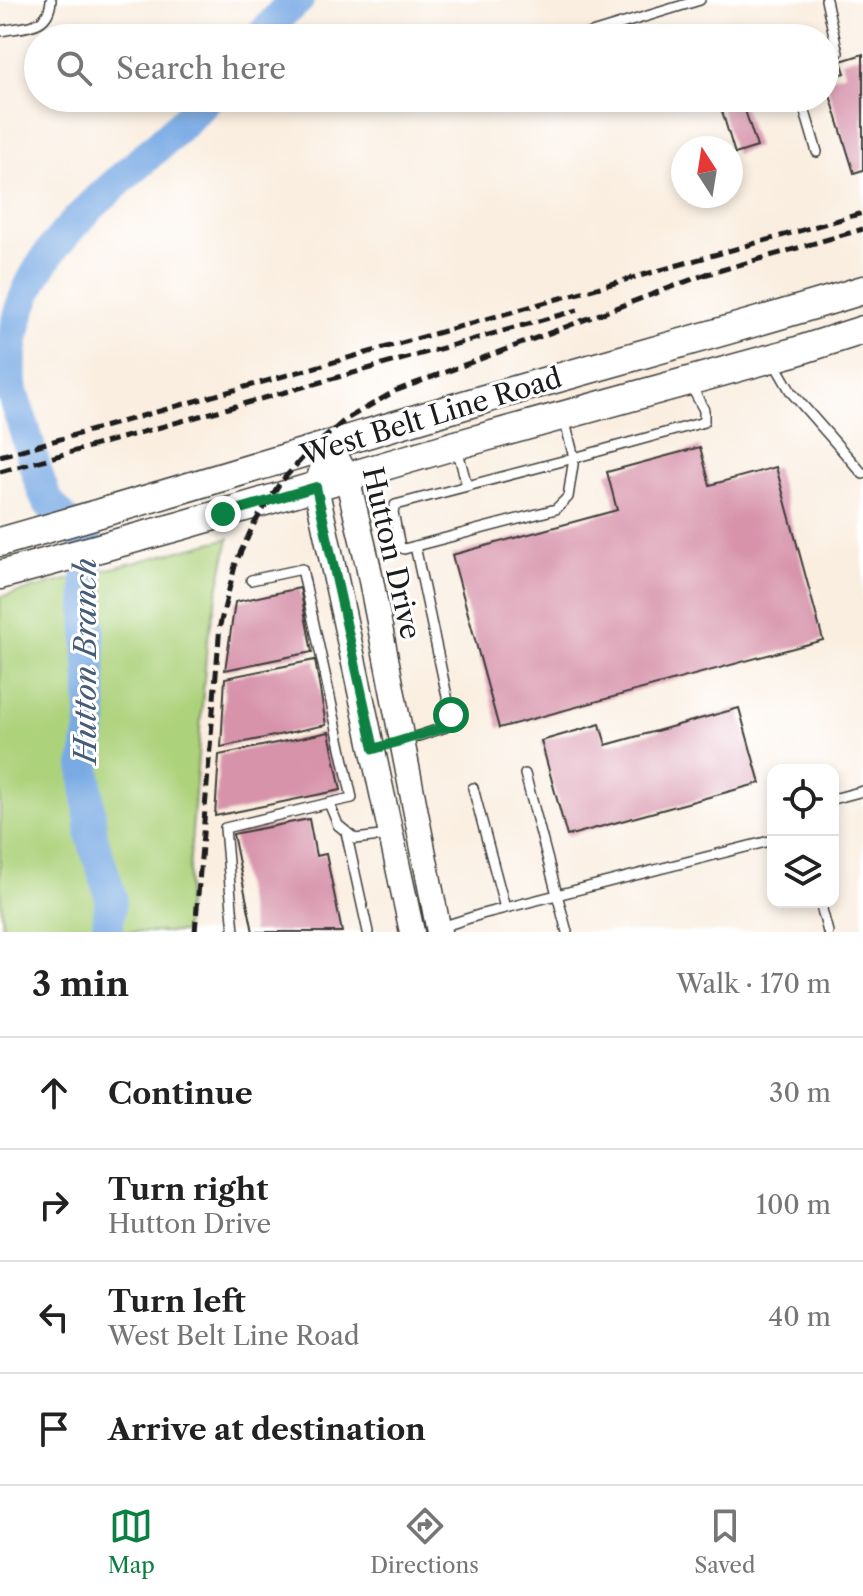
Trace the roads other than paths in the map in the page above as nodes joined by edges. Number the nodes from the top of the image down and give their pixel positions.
1 (51, 0) edge
2 (700, 0) edge
3 (826, 0) edge
4 (35, 24) edge
5 (621, 24) edge
6 (831, 24) edge
7 (24, 26) edge
8 (0, 31) edge
9 (805, 112) edge
10 (817, 152) dead end
11 (863, 290) edge
12 (863, 330) edge
13 (772, 358) junction
14 (688, 381) junction
15 (563, 415) junction
16 (330, 445) junction
17 (456, 445) junction
18 (574, 458) junction
19 (863, 474) edge
20 (347, 477) junction
21 (467, 486) junction
22 (316, 487) junction
23 (0, 542) edge
24 (415, 546) junction
25 (0, 575) edge
26 (251, 580) dead end
27 (403, 741) junction
28 (374, 749) junction
29 (525, 774) dead end
30 (473, 788) dead end
31 (863, 791) edge
32 (839, 797) edge
33 (329, 803) junction
34 (346, 832) junction
35 (393, 835) junction
36 (767, 842) edge
37 (557, 895) junction
38 (505, 908) junction
39 (822, 908) edge
40 (432, 931) edge
41 (234, 932) edge
42 (368, 932) edge
43 (412, 932) edge
44 (567, 932) edge
45 (828, 932) edge

1 - 4 lane
2 - 5 lane
3 - 6 lane
7 - 8 lane
9 - 10 lane
11 - 16 main road, West Belt Line Road
12 - 13 main road, West Belt Line Road
13 - 14 main road, West Belt Line Road
13 - 19 lane
14 - 15 main road, West Belt Line Road
14 - 18 lane
15 - 17 main road, West Belt Line Road
15 - 18 lane
16 - 20 street, Hutton Drive
16 - 22 street, Hutton Drive
16 - 23 main road, West Belt Line Road
17 - 20 main road, West Belt Line Road
17 - 21 lane
18 - 21 lane
18 - 24 lane
20 - 22 main road, West Belt Line Road
20 - 27 street, Hutton Drive
21 - 24 lane
22 - 25 main road, West Belt Line Road
22 - 28 street
24 - 27 lane
26 - 33 lane
27 - 28 street
27 - 40 street, Hutton Drive
28 - 35 street
29 - 37 lane
30 - 38 lane
31 - 32 lane
33 - 34 lane
33 - 41 lane
34 - 35 lane
34 - 42 lane
35 - 43 street
36 - 37 lane
37 - 38 lane
37 - 44 lane
38 - 40 lane
39 - 45 lane

